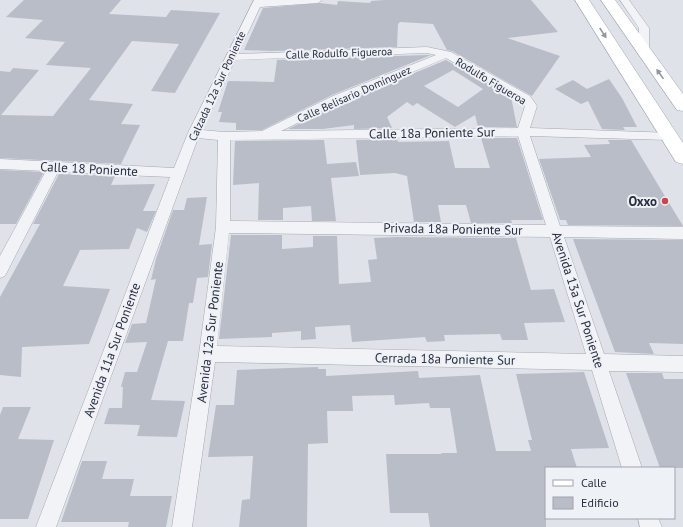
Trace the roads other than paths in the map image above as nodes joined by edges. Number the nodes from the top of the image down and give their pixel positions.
1 (318, 0) edge
2 (582, 0) edge
3 (608, 0) edge
4 (624, 0) edge
5 (258, 2) edge
6 (644, 51) junction
7 (447, 54) junction
8 (230, 57) junction
9 (683, 106) edge
10 (523, 132) junction
11 (194, 133) junction
12 (262, 135) junction
13 (224, 136) junction
14 (669, 136) junction
15 (683, 157) edge
16 (0, 164) edge
17 (54, 167) junction
18 (178, 173) junction
19 (223, 227) junction
20 (556, 230) junction
21 (683, 233) edge
22 (0, 271) edge
23 (208, 354) junction
24 (598, 363) junction
25 (683, 364) edge
26 (632, 467) edge
27 (46, 527) edge
28 (182, 527) edge

1 - 5 street
2 -> 14 main road
3 - 6 main road
4 - 6 street
5 - 8 street, Calzada 12a Sur Poniente
9 -> 6 main road
7 - 8 street, Calle Rodulfo Figueroa
7 - 10 street, Rodulfo Figueroa
7 - 12 street, Calle Belisario Domínguez
8 - 11 street, Calzada 12a Sur Poniente
10 - 12 street, Calle 18a Poniente Sur
10 - 14 street, Calle 18a Poniente Sur
10 - 20 street, Avenida 13a Sur Poniente
11 - 13 street, Calle 18a Poniente Sur
11 - 18 street, Calzada 12a Sur Poniente
12 - 13 street, Calle 18a Poniente Sur
13 - 19 street, Avenida 12a Sur Poniente
14 - 15 main road
16 - 17 street, Calle 18 Poniente
17 - 18 street, Calle 18 Poniente
17 - 22 street
18 - 27 street, Avenida 11a Sur Poniente
19 - 20 street, Privada 18a Poniente Sur
19 - 23 street, Avenida 12a Sur Poniente
20 - 21 street, Privada 18a Poniente Sur
20 - 24 street, Avenida 13a Sur Poniente
23 - 24 street, Cerrada 18a Poniente Sur
23 - 28 street, Avenida 12a Sur Poniente
24 - 25 street, Cerrada 18a Poniente Sur
24 - 26 street, Avenida 13a Sur Poniente

